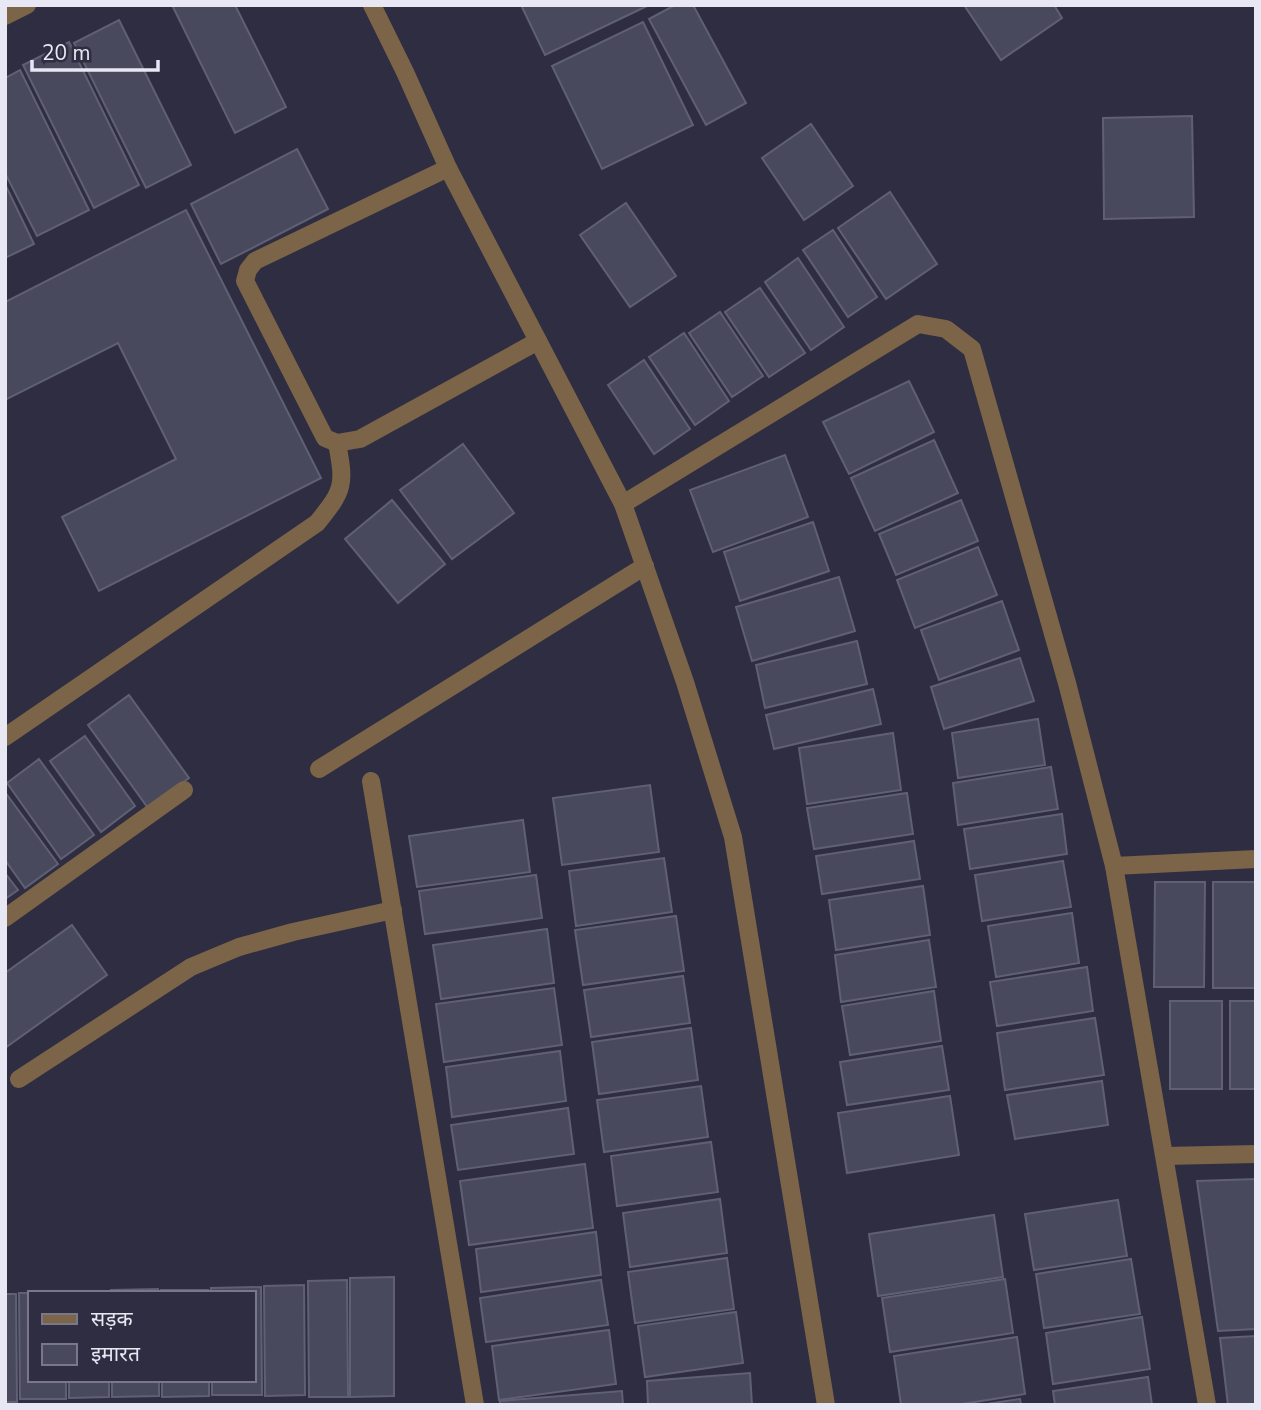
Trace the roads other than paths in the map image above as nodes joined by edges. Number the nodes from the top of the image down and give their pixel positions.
1 (27, 5) edge
2 (372, 5) edge
3 (5, 16) edge
4 (448, 167) junction
5 (538, 341) junction
6 (337, 443) junction
7 (623, 504) junction
8 (645, 566) junction
9 (5, 737) edge
10 (319, 769) dead end
11 (371, 781) dead end
12 (184, 790) dead end
13 (1256, 859) edge
14 (1114, 866) junction
15 (393, 910) junction
16 (5, 918) edge
17 (19, 1079) dead end
18 (1256, 1154) edge
19 (1165, 1156) junction
20 (475, 1405) edge
21 (825, 1405) edge
22 (1207, 1405) edge

1 - 3 street
2 - 4 street
4 - 5 street
4 - 6 street
5 - 6 street
5 - 7 street
6 - 9 street
7 - 8 street
7 - 14 street
8 - 10 street
8 - 21 street
11 - 15 street
12 - 16 street
13 - 14 street
14 - 19 street
15 - 17 street
15 - 20 street
18 - 19 street
19 - 22 street

